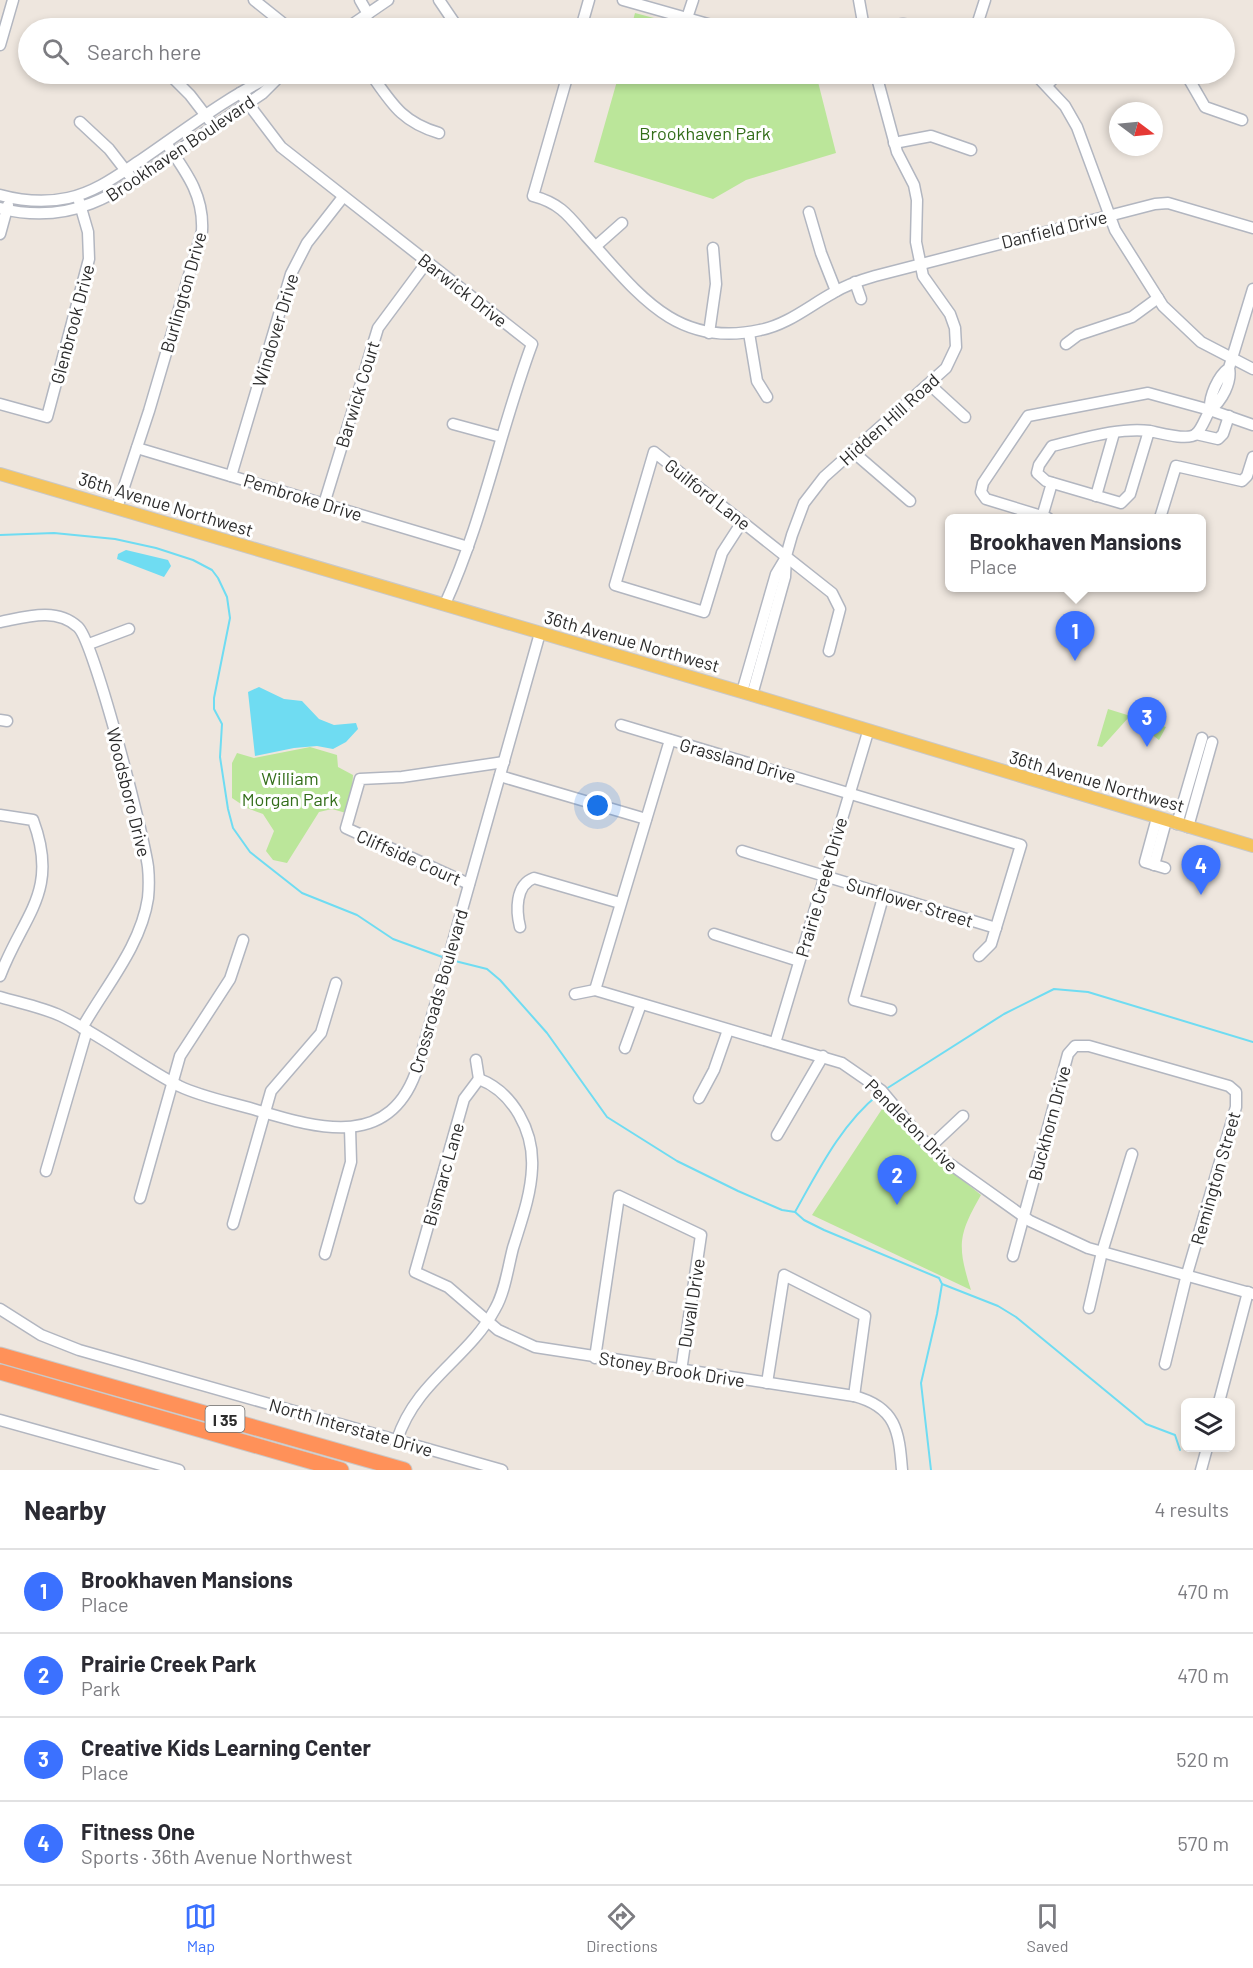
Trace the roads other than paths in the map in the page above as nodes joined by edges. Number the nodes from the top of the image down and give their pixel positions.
1 (13, 0) edge
2 (254, 0) edge
3 (360, 0) edge
4 (388, 0) edge
5 (440, 0) edge
6 (589, 0) edge
7 (623, 0) edge
8 (693, 0) edge
9 (859, 0) edge
10 (985, 0) edge
11 (368, 14) junction
12 (276, 18) edge
13 (362, 18) edge
14 (452, 18) edge
15 (583, 18) edge
16 (687, 18) joint
17 (862, 18) edge
18 (979, 18) edge
19 (0, 45) edge
20 (178, 84) edge
21 (257, 84) edge
22 (270, 84) edge
23 (379, 84) edge
24 (565, 84) edge
25 (879, 84) edge
26 (1192, 84) edge
27 (1047, 85) edge
28 (240, 93) junction
29 (247, 104) junction
30 (206, 115) junction
31 (1242, 120) dead end
32 (80, 122) dead end
33 (213, 126) junction
34 (439, 133) dead end
35 (166, 143) junction
36 (894, 143) junction
37 (971, 150) dead end
38 (173, 154) junction
39 (126, 170) junction
40 (133, 181) junction
41 (77, 195) junction
42 (5, 196) edge
43 (343, 197) junction
44 (81, 208) junction
45 (3, 209) edge
46 (809, 212) dead end
47 (1109, 215) junction
48 (622, 223) dead end
49 (1253, 228) edge
50 (0, 234) edge
51 (596, 246) junction
52 (713, 248) dead end
53 (427, 262) junction
54 (920, 263) junction
55 (855, 282) junction
56 (1253, 289) edge
57 (836, 291) junction
58 (1158, 298) junction
59 (861, 299) dead end
60 (709, 333) junction
61 (749, 333) junction
62 (1066, 344) dead end
63 (1231, 363) junction
64 (1253, 369) edge
65 (929, 384) junction
66 (767, 397) dead end
67 (0, 404) edge
68 (1210, 410) junction
69 (965, 417) dead end
70 (1229, 417) junction
71 (453, 424) dead end
72 (1253, 424) edge
73 (1149, 431) junction
74 (1114, 433) junction
75 (1196, 434) junction
76 (501, 437) junction
77 (137, 448) junction
78 (852, 451) junction
79 (1253, 457) edge
80 (0, 474) edge
81 (231, 476) junction
82 (1052, 483) junction
83 (1096, 496) junction
84 (910, 501) dead end
85 (324, 504) junction
86 (120, 509) junction
87 (1033, 514) edge
88 (1046, 514) edge
89 (1162, 514) edge
90 (742, 522) junction
91 (468, 547) junction
92 (786, 556) junction
93 (449, 605) junction
94 (0, 622) edge
95 (129, 629) dead end
96 (540, 633) junction
97 (89, 644) junction
98 (830, 651) dead end
99 (747, 694) junction
100 (621, 724) dead end
101 (868, 732) junction
102 (669, 740) junction
103 (1207, 740) dead end
104 (504, 762) junction
105 (500, 776) junction
106 (849, 792) junction
107 (0, 815) edge
108 (646, 819) junction
109 (1172, 822) junction
110 (1021, 845) joint
111 (1253, 846) edge
112 (742, 851) dead end
113 (1165, 868) dead end
114 (824, 877) junction
115 (469, 884) junction
116 (884, 894) junction
117 (620, 903) junction
118 (520, 927) dead end
119 (996, 928) junction
120 (714, 934) dead end
121 (243, 939) dead end
122 (979, 956) dead end
123 (799, 961) junction
124 (0, 976) edge
125 (336, 983) dead end
126 (595, 990) junction
127 (575, 994) dead end
128 (0, 997) edge
129 (641, 1004) junction
130 (891, 1010) dead end
131 (84, 1029) junction
132 (728, 1030) junction
133 (775, 1043) junction
134 (626, 1048) dead end
135 (823, 1056) junction
136 (476, 1060) dead end
137 (479, 1079) junction
138 (172, 1082) junction
139 (1227, 1085) joint
140 (699, 1098) dead end
141 (264, 1112) junction
142 (963, 1116) dead end
143 (350, 1128) junction
144 (777, 1135) dead end
145 (930, 1147) junction
146 (1132, 1154) dead end
147 (46, 1171) dead end
148 (140, 1198) dead end
149 (1022, 1216) junction
150 (233, 1224) dead end
151 (1102, 1252) junction
152 (325, 1254) dead end
153 (1013, 1256) dead end
154 (415, 1272) joint
155 (1187, 1274) junction
156 (1251, 1293) edge
157 (1089, 1308) dead end
158 (0, 1309) edge
159 (487, 1321) junction
160 (0, 1346) edge
161 (0, 1355) edge
162 (595, 1358) junction
163 (1165, 1364) dead end
164 (46, 1368) junction
165 (681, 1371) junction
166 (0, 1372) edge
167 (767, 1383) junction
168 (854, 1396) junction
169 (1221, 1398) edge
170 (0, 1419) edge
171 (397, 1440) junction
172 (1206, 1453) edge
173 (178, 1470) edge
174 (341, 1470) edge
175 (404, 1470) edge
176 (502, 1470) edge
177 (902, 1470) edge
178 (1201, 1470) edge

1 - 19 street
2 - 12 street
3 - 11 street
4 - 11 street
5 - 14 street
6 - 15 street
7 - 16 street
8 - 16 street
9 - 17 street
10 - 18 street
11 - 13 street
20 - 30 street
21 - 28 street, Brookhaven Boulevard
22 - 29 street, Brookhaven Boulevard
23 - 34 street
24 - 51 street, Danfield Drive
25 - 36 street, Hidden Hill Road
26 - 31 street
27 - 47 street
28 - 29 street, Barwick Drive
28 - 30 street, Brookhaven Boulevard
29 - 33 street, Brookhaven Boulevard
29 - 43 street, Barwick Drive
30 - 33 street
30 - 35 street, Brookhaven Boulevard
32 - 39 street
33 - 38 street, Brookhaven Boulevard
35 - 38 street, Burlington Drive
35 - 39 street, Brookhaven Boulevard
36 - 37 street
36 - 54 street, Hidden Hill Road
38 - 40 street, Brookhaven Boulevard
38 - 77 street, Burlington Drive
39 - 40 street
39 - 41 street, Brookhaven Boulevard
40 - 44 street, Brookhaven Boulevard
41 - 42 street, Brookhaven Boulevard
41 - 44 street, Glenbrook Drive
42 - 45 street
43 - 53 street, Barwick Drive
43 - 81 street, Windover Drive
44 - 45 street, Brookhaven Boulevard
44 - 67 street, Glenbrook Drive
45 - 50 street
46 - 57 street
47 - 49 street, Danfield Drive
47 - 54 street, Danfield Drive
47 - 58 street
48 - 51 street
51 - 60 street, Danfield Drive
52 - 60 street
53 - 76 street, Barwick Drive
53 - 85 street, Barwick Court
54 - 55 street, Danfield Drive
54 - 65 street, Hidden Hill Road
55 - 57 street, Danfield Drive
55 - 59 street
56 - 63 street
57 - 61 street, Danfield Drive
58 - 62 street
58 - 63 street
60 - 61 street, Danfield Drive
61 - 66 street
63 - 64 street
63 - 68 street
65 - 69 street
65 - 78 street, Hidden Hill Road
68 - 70 street
68 - 75 street
68 - 87 street
70 - 72 street
70 - 75 street
71 - 76 street
73 - 74 street
73 - 75 street
73 - 83 street
74 - 82 street
74 - 83 street
76 - 91 street, Barwick Drive
77 - 81 street, Pembroke Drive
77 - 86 street, Burlington Drive
78 - 84 street
78 - 92 street, Hidden Hill Road
79 - 89 street
80 - 86 main road, 36th Avenue Northwest
81 - 85 street, Pembroke Drive
82 - 83 street
82 - 88 street
85 - 91 street, Pembroke Drive
86 - 93 main road, 36th Avenue Northwest
90 - 90 street, Guilford Lane
90 - 92 street, Guilford Lane
91 - 93 street, Barwick Drive
92 - 98 street, Guilford Lane
92 - 99 street, Hidden Hill Road
93 - 96 main road, 36th Avenue Northwest
94 - 97 street, Woodsboro Drive
95 - 97 street
96 - 99 main road, 36th Avenue Northwest
96 - 104 street, Crossroads Boulevard
97 - 131 street, Woodsboro Drive
99 - 101 main road, 36th Avenue Northwest
100 - 102 street
101 - 106 street, Prairie Creek Drive
101 - 109 main road, 36th Avenue Northwest
102 - 106 street, Grassland Drive
102 - 108 street, Grassland Drive
103 - 109 street
104 - 105 street, Crossroads Boulevard
104 - 115 street, Cliffside Court
105 - 108 street
105 - 115 street, Crossroads Boulevard
106 - 110 street, Grassland Drive
106 - 114 street, Prairie Creek Drive
107 - 124 street
108 - 117 street, Grassland Drive
109 - 111 main road, 36th Avenue Northwest
109 - 113 street
110 - 119 street, Sunflower Street
112 - 114 street, Sunflower Street
114 - 116 street, Sunflower Street
114 - 123 street, Prairie Creek Drive
115 - 143 street, Crossroads Boulevard
116 - 119 street, Sunflower Street
116 - 130 street
117 - 118 street
117 - 126 street, Grassland Drive
119 - 122 street, Sunflower Street
120 - 123 street
121 - 138 street
123 - 133 street, Prairie Creek Drive
125 - 141 street
126 - 127 street
126 - 129 street, Pendleton Drive
128 - 131 street, Crossroads Boulevard
129 - 132 street, Pendleton Drive
129 - 134 street
131 - 138 street, Crossroads Boulevard
131 - 147 street, Woodsboro Drive
132 - 133 street, Pendleton Drive
132 - 140 street
133 - 135 street, Pendleton Drive
135 - 144 street
135 - 145 street, Pendleton Drive
136 - 137 street
137 - 154 street, Bismarc Lane
137 - 159 street
138 - 141 street, Crossroads Boulevard
138 - 148 street
139 - 149 street, Buckhorn Drive
139 - 155 street, Remington Street
141 - 143 street, Crossroads Boulevard
141 - 150 street
142 - 145 street
143 - 152 street
145 - 149 street, Pendleton Drive
146 - 151 street
149 - 151 street, Pendleton Drive
149 - 153 street
151 - 155 street, Pendleton Drive
151 - 157 street
154 - 159 street, Stoney Brook Drive
155 - 156 street, Pendleton Drive
155 - 163 street
156 - 169 street
158 - 171 street, North Interstate Drive
159 - 162 street, Stoney Brook Drive
159 - 171 street
160 - 164 highway
161 - 164 highway, I 35
162 - 165 street, Stoney Brook Drive
162 - 165 street, Duvall Drive
164 - 175 highway, I 35
165 - 167 street, Stoney Brook Drive
166 - 174 highway, I 35
167 - 168 street, Stoney Brook Drive
167 - 168 street
168 - 177 street, Stoney Brook Drive
170 - 173 street
171 - 176 street, North Interstate Drive
172 - 178 street

